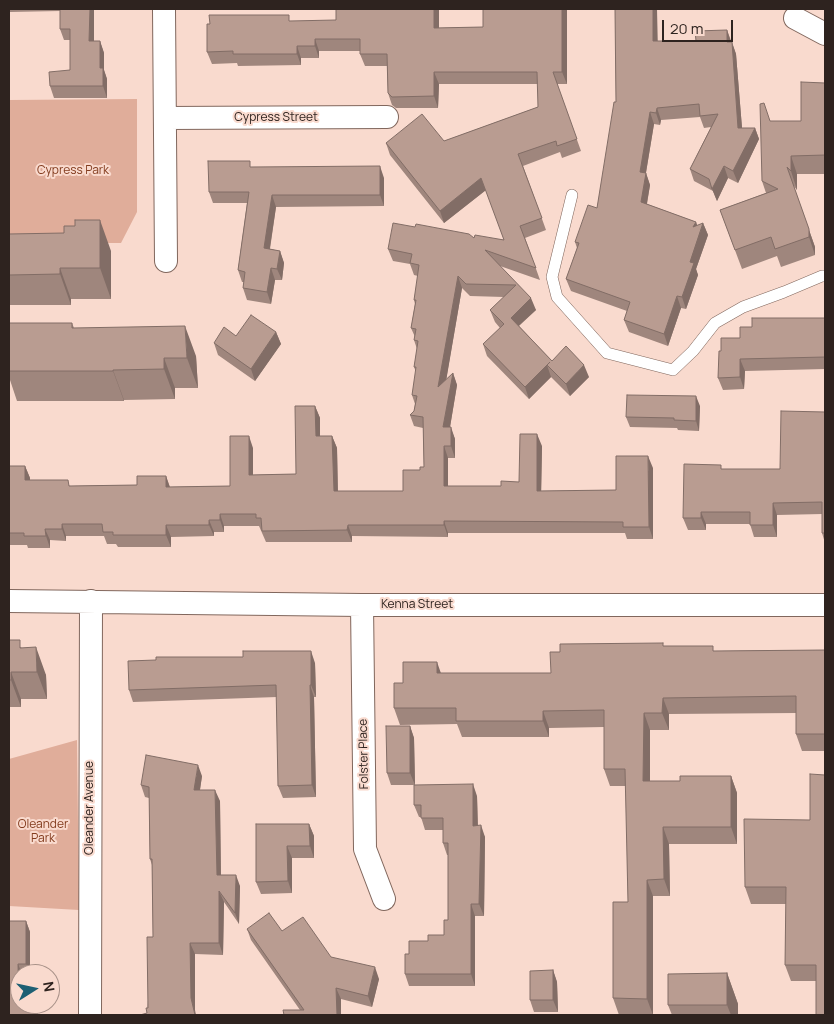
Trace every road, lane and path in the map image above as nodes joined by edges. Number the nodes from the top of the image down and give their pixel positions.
1 (164, 9) edge
2 (795, 18) dead end
3 (825, 34) edge
4 (387, 117) dead end
5 (164, 118) junction
6 (572, 195) dead end
7 (166, 261) dead end
8 (825, 276) edge
9 (9, 601) edge
10 (91, 601) junction
11 (362, 605) junction
12 (825, 605) edge
13 (384, 899) dead end
14 (90, 1015) edge

1 - 5 street
2 - 3 street
4 - 5 street, Cypress Street
5 - 7 street
6 - 8 lane
9 - 10 street, Kenna Street
10 - 11 street, Kenna Street
10 - 14 street, Oleander Avenue
11 - 12 street, Kenna Street
11 - 13 street, Folster Place

